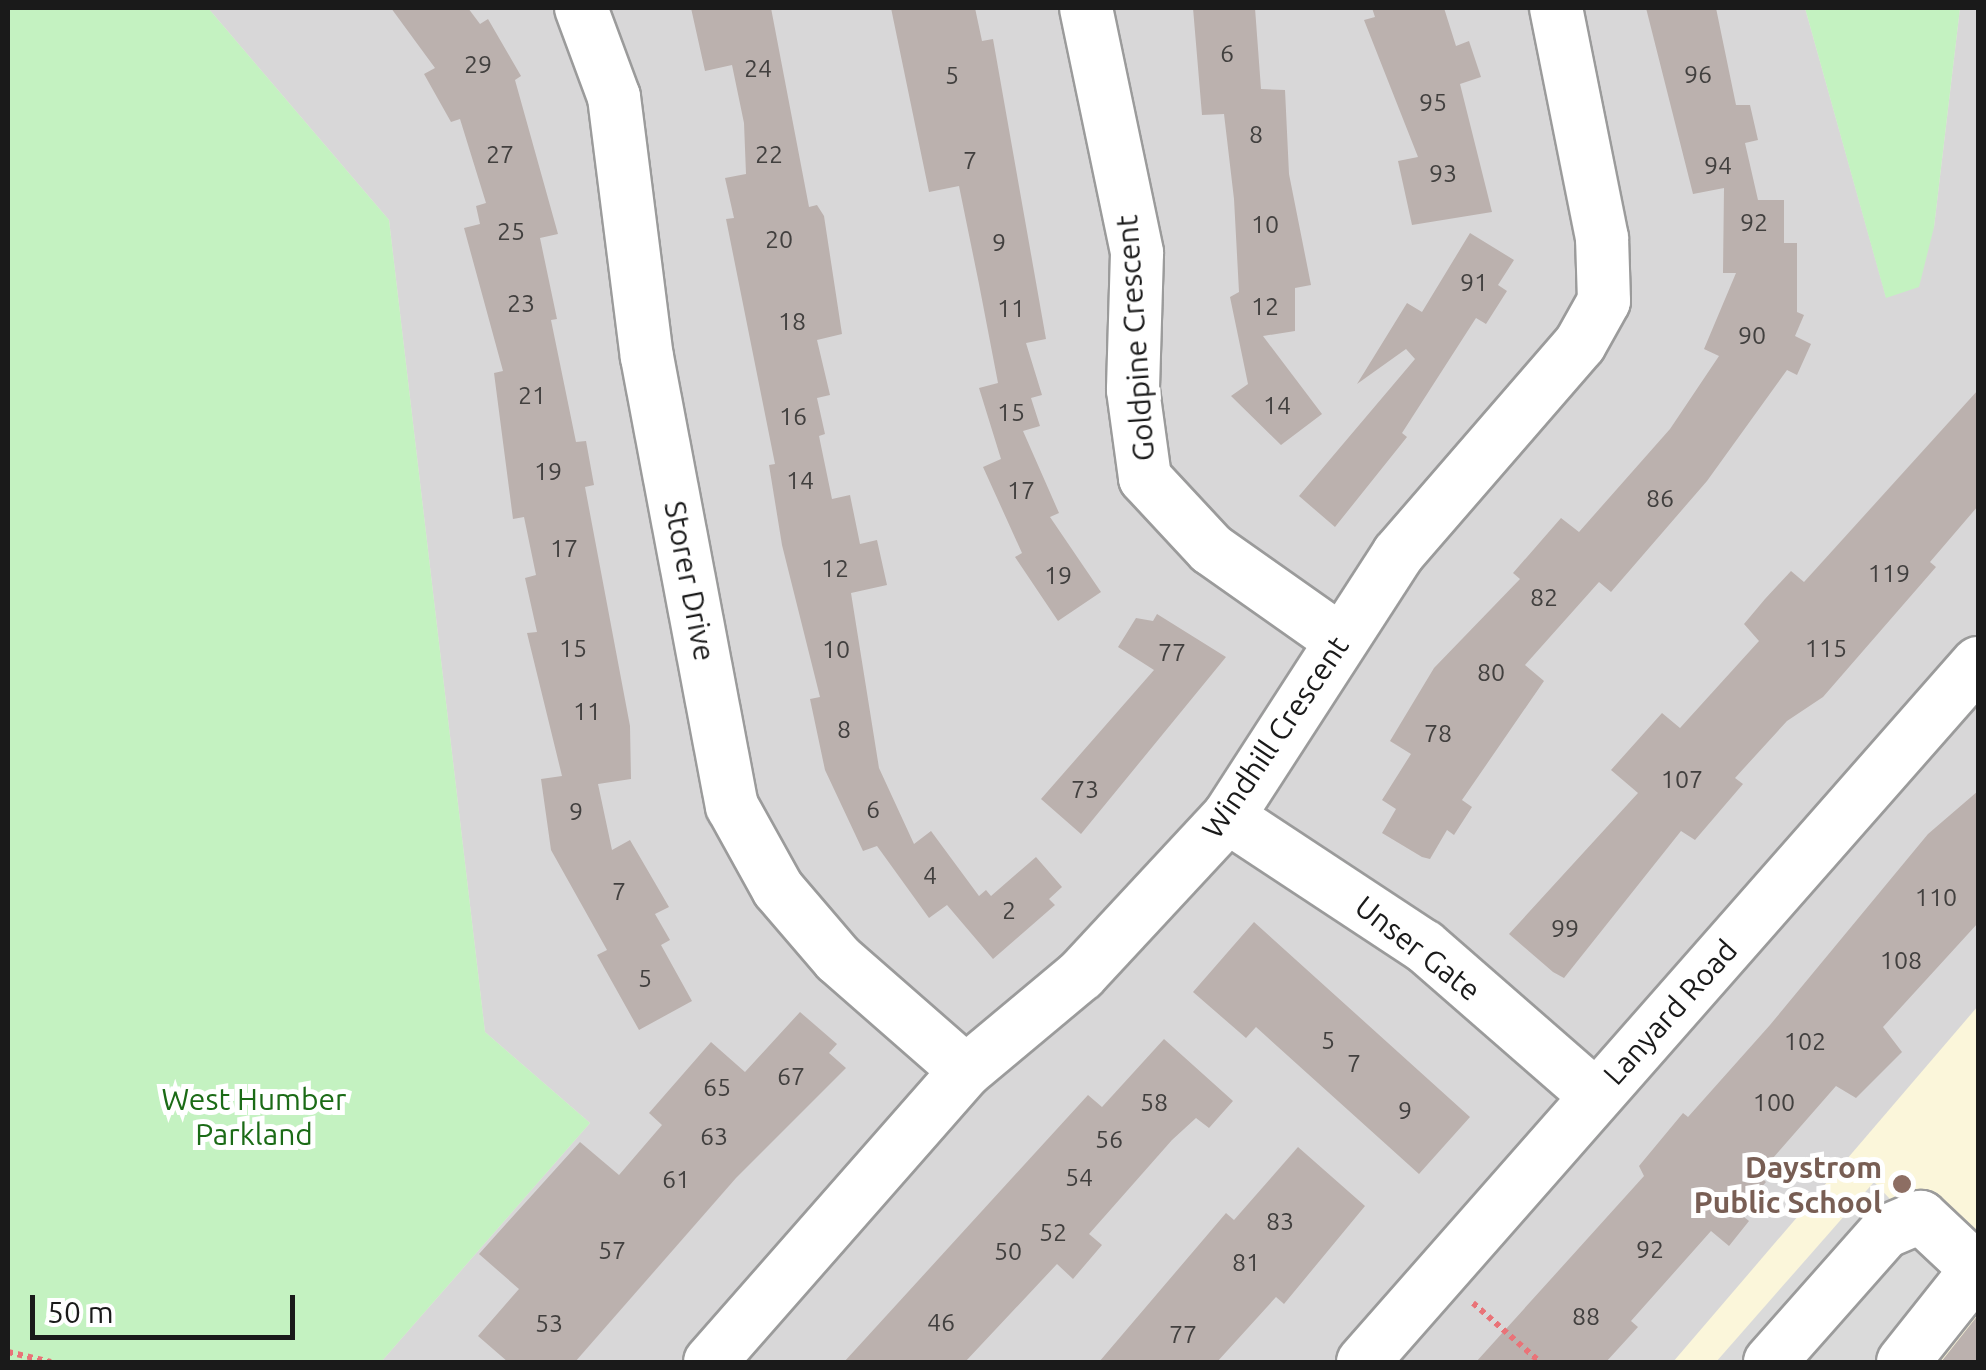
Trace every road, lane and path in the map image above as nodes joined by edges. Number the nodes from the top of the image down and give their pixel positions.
1 (581, 8) edge
2 (1086, 8) edge
3 (1556, 8) edge
4 (1340, 640) junction
5 (1978, 663) edge
6 (1228, 817) junction
7 (966, 1071) junction
8 (1596, 1096) junction
9 (1473, 1303) dead end
10 (8, 1352) edge
11 (51, 1362) edge
12 (710, 1362) edge
13 (1363, 1362) edge
14 (1540, 1362) edge
15 (1770, 1362) edge
16 (1903, 1362) edge

1 - 7 street, Storer Drive
2 - 4 street, Goldpine Crescent
3 - 4 street, Windhill Crescent
4 - 6 street, Windhill Crescent
5 - 8 street, Lanyard Road
6 - 7 street, Windhill Crescent
6 - 8 street, Unser Gate
7 - 12 street, Windhill Crescent
8 - 13 street, Lanyard Road
9 - 14 path
10 - 11 path
15 - 16 street

